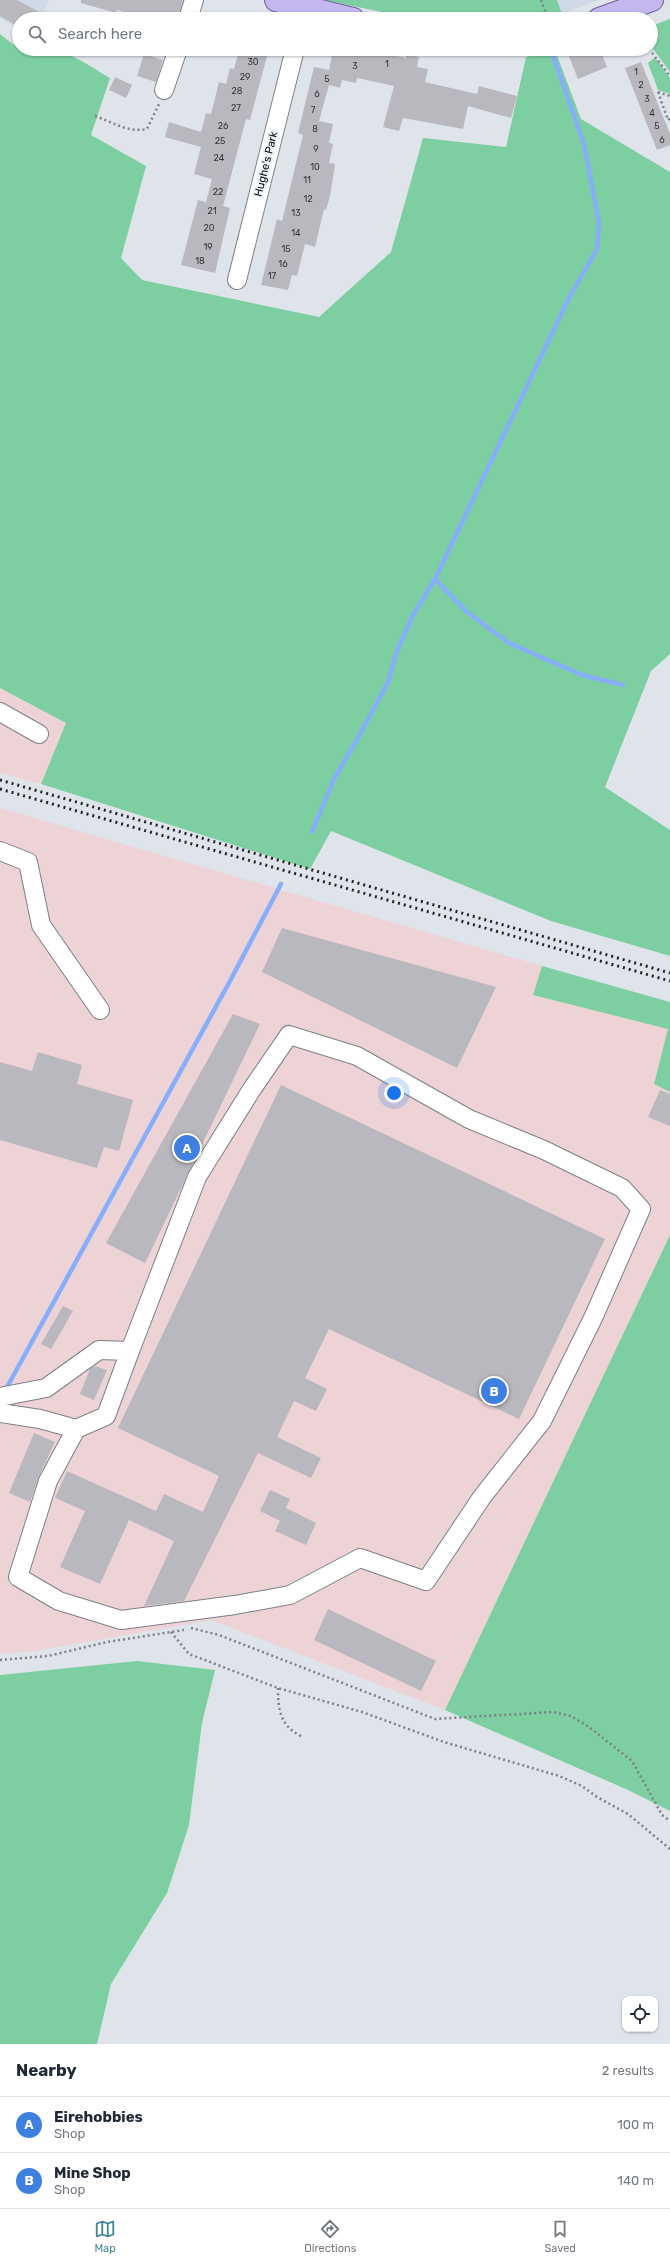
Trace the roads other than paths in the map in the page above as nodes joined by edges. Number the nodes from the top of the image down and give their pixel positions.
1 (194, 0) edge
2 (276, 0) edge
3 (650, 0) edge
4 (190, 12) edge
5 (300, 12) edge
6 (617, 12) edge
7 (176, 56) edge
8 (293, 56) edge
9 (164, 90) road end
10 (237, 280) dead end
11 (0, 712) edge
12 (39, 734) dead end
13 (0, 852) edge
14 (100, 1010) dead end
15 (130, 1352) junction
16 (0, 1397) edge
17 (0, 1413) edge
18 (76, 1429) junction

1 - 4 street
2 - 5 main road
3 - 6 main road
7 - 9 street
8 - 10 street, Hughe's Park
11 - 12 street
13 - 14 street
15 - 16 street
15 - 18 street
15 - 18 street
17 - 18 street

